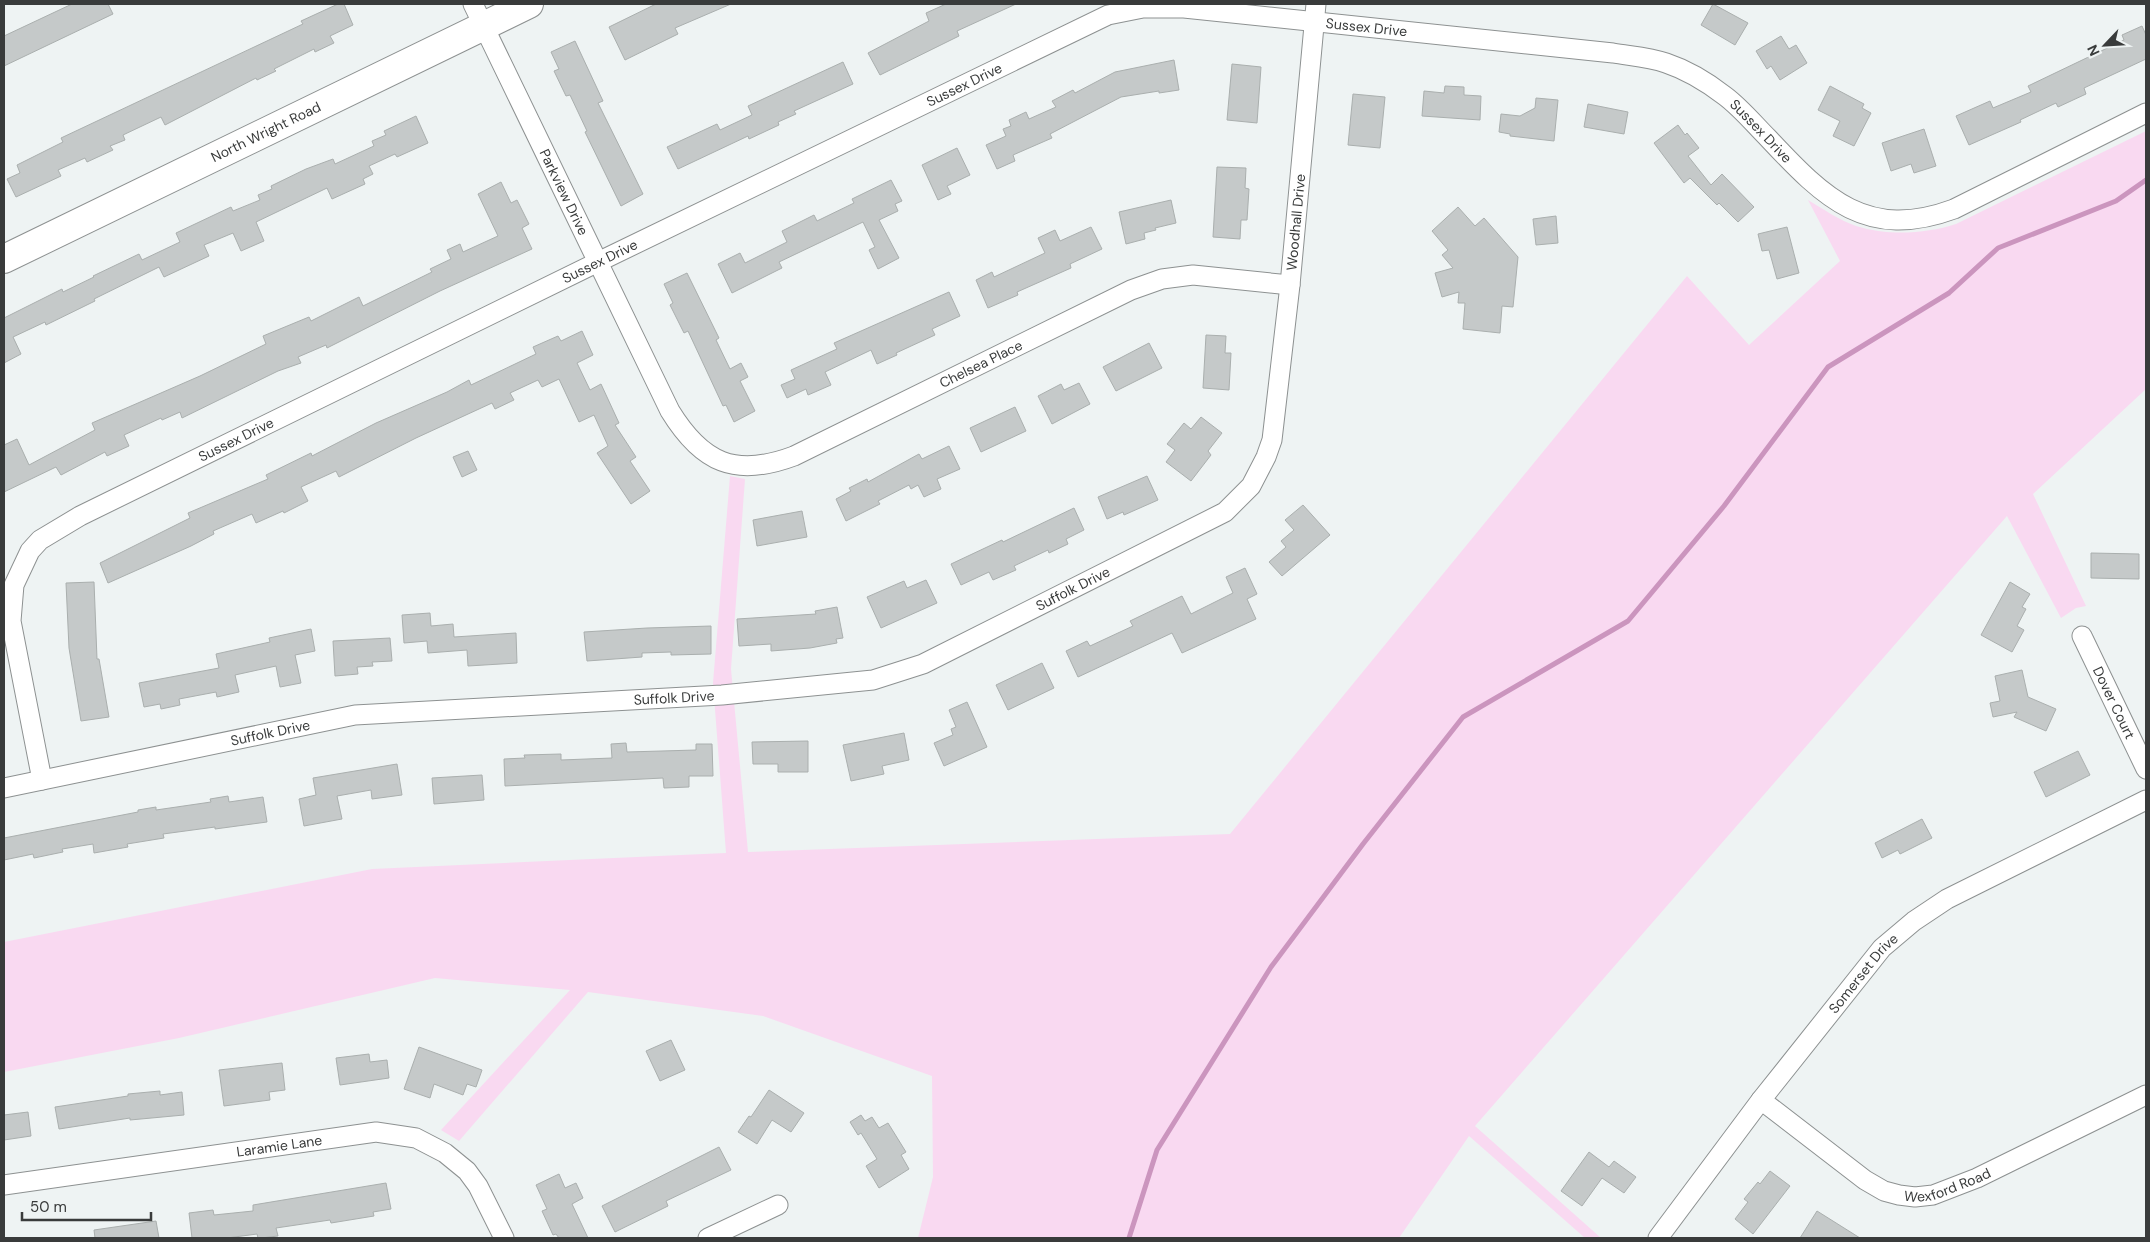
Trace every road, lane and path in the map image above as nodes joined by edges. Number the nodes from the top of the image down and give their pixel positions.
1 (529, 4) edge
2 (1316, 4) edge
3 (478, 15) edge
4 (1314, 24) junction
5 (2146, 113) edge
6 (4, 259) edge
7 (598, 262) junction
8 (1290, 286) junction
9 (684, 433) joint
10 (1272, 440) joint
11 (2082, 636) dead end
12 (2146, 769) edge
13 (42, 780) junction
14 (4, 788) edge
15 (2146, 800) edge
16 (2146, 1095) edge
17 (1761, 1100) junction
18 (4, 1185) edge
19 (778, 1205) dead end
20 (504, 1238) edge
21 (708, 1238) edge
22 (1658, 1238) edge

1 - 3 main road, North Wright Road
2 - 4 street, Woodhall Drive
3 - 6 main road, North Wright Road
3 - 7 street, Parkview Drive
4 - 5 street, Sussex Drive
4 - 7 street, Sussex Drive
4 - 8 street, Woodhall Drive
7 - 9 street, Parkview Drive
7 - 13 street, Sussex Drive
8 - 9 street, Chelsea Place
8 - 10 street, Woodhall Drive
10 - 13 street, Suffolk Drive
11 - 12 street, Dover Court
13 - 14 street, Suffolk Drive
15 - 17 street, Somerset Drive
16 - 17 street, Wexford Road
17 - 22 street, Somerset Drive
18 - 20 street, Laramie Lane
19 - 21 street

